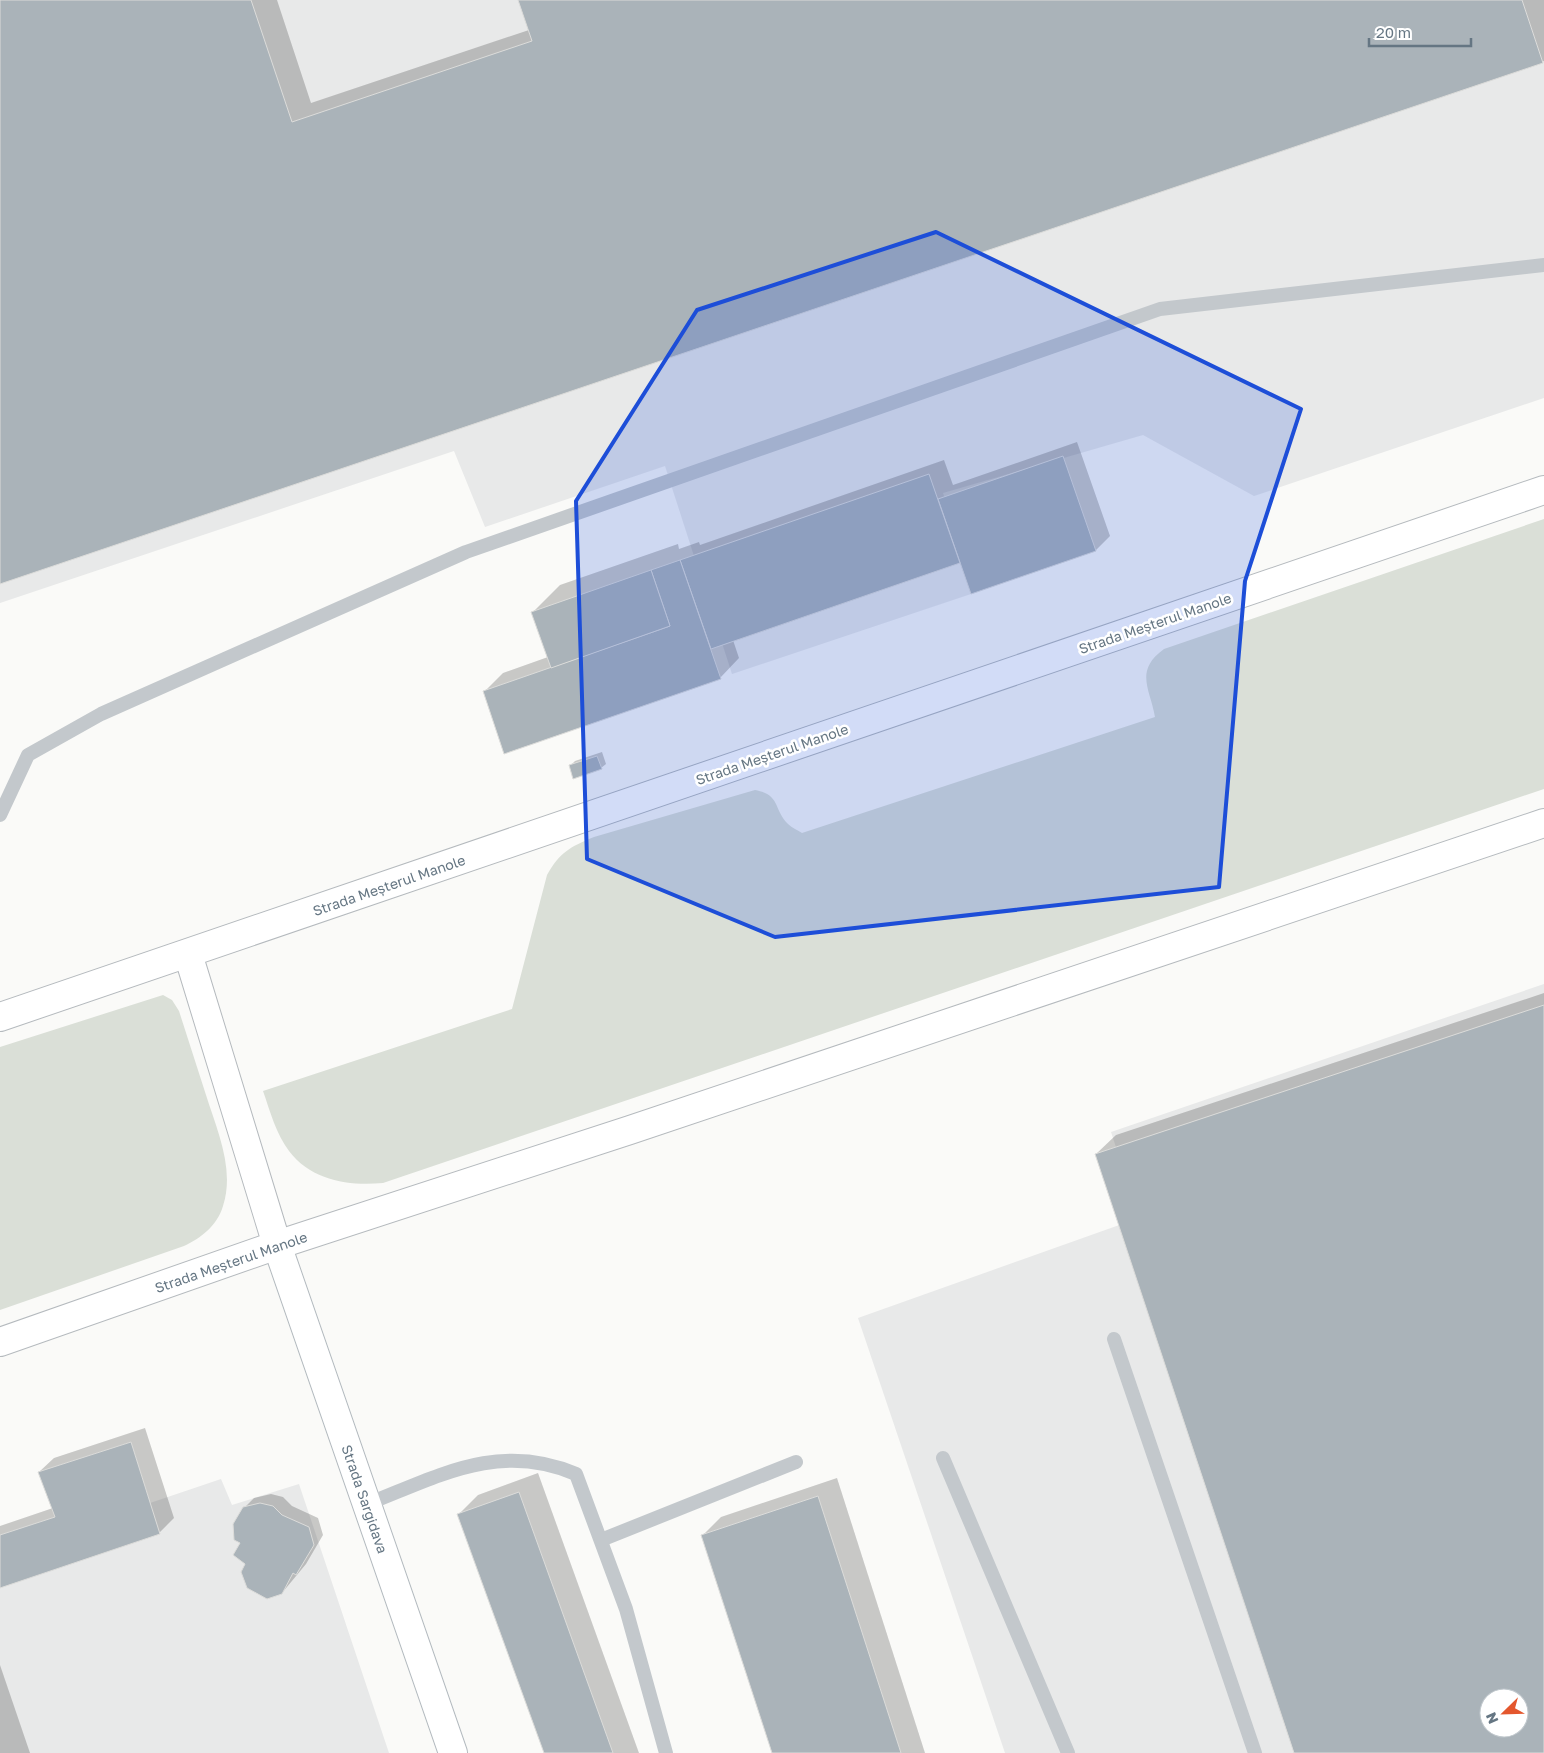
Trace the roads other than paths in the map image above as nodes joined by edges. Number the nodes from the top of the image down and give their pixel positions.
1 (1544, 265) edge
2 (1544, 490) edge
3 (0, 816) edge
4 (1544, 823) edge
5 (188, 954) junction
6 (0, 1017) edge
7 (277, 1245) junction
8 (1114, 1339) dead end
9 (0, 1342) edge
10 (943, 1458) dead end
11 (796, 1462) dead end
12 (367, 1504) junction
13 (601, 1540) junction
14 (453, 1753) edge
15 (666, 1753) edge
16 (1068, 1753) edge
17 (1255, 1753) edge

1 - 3 lane
2 - 5 main road, Strada Meșterul Manole
4 - 7 main road, Strada Meșterul Manole
5 - 6 main road, Strada Meșterul Manole
5 - 7 main road, Strada Sargidava
7 - 9 main road, Strada Meșterul Manole
7 - 12 main road, Strada Sargidava
8 - 17 lane
10 - 16 lane
11 - 13 lane
12 - 13 lane
12 - 14 main road, Strada Sargidava
13 - 15 lane

